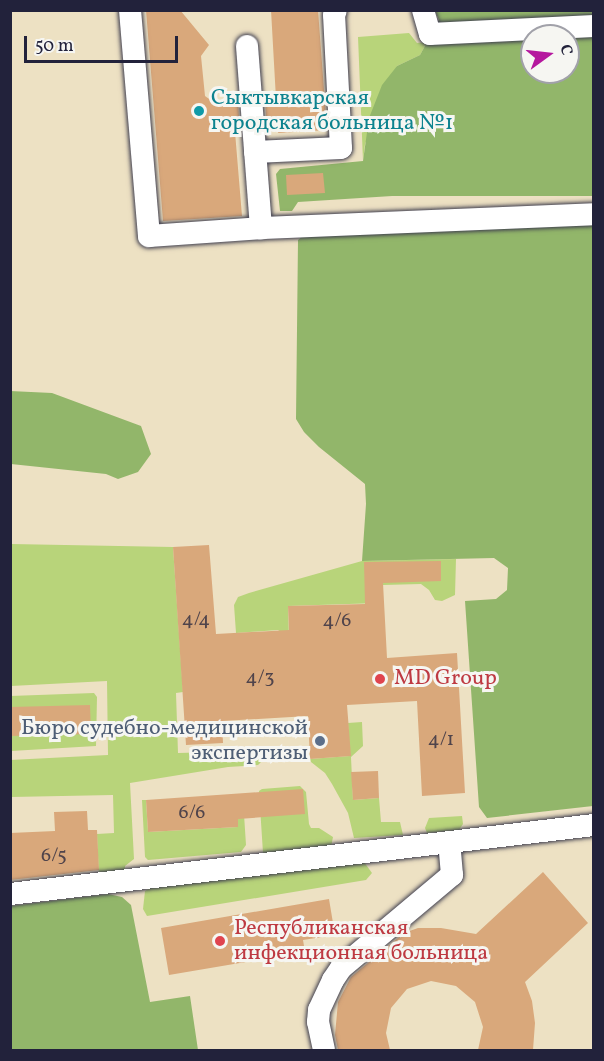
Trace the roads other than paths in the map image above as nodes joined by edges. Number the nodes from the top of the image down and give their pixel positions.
1 (130, 10) edge
2 (336, 10) edge
3 (423, 10) edge
4 (488, 21) edge
5 (594, 26) edge
6 (247, 46) dead end
7 (255, 152) junction
8 (594, 214) edge
9 (261, 228) junction
10 (594, 825) edge
11 (449, 843) junction
12 (10, 894) edge
13 (324, 1050) edge

1 - 9 lane
2 - 7 lane
3 - 4 lane
4 - 5 lane
6 - 7 lane
7 - 9 lane
8 - 9 lane
10 - 11 lane
11 - 12 lane
11 - 13 lane

